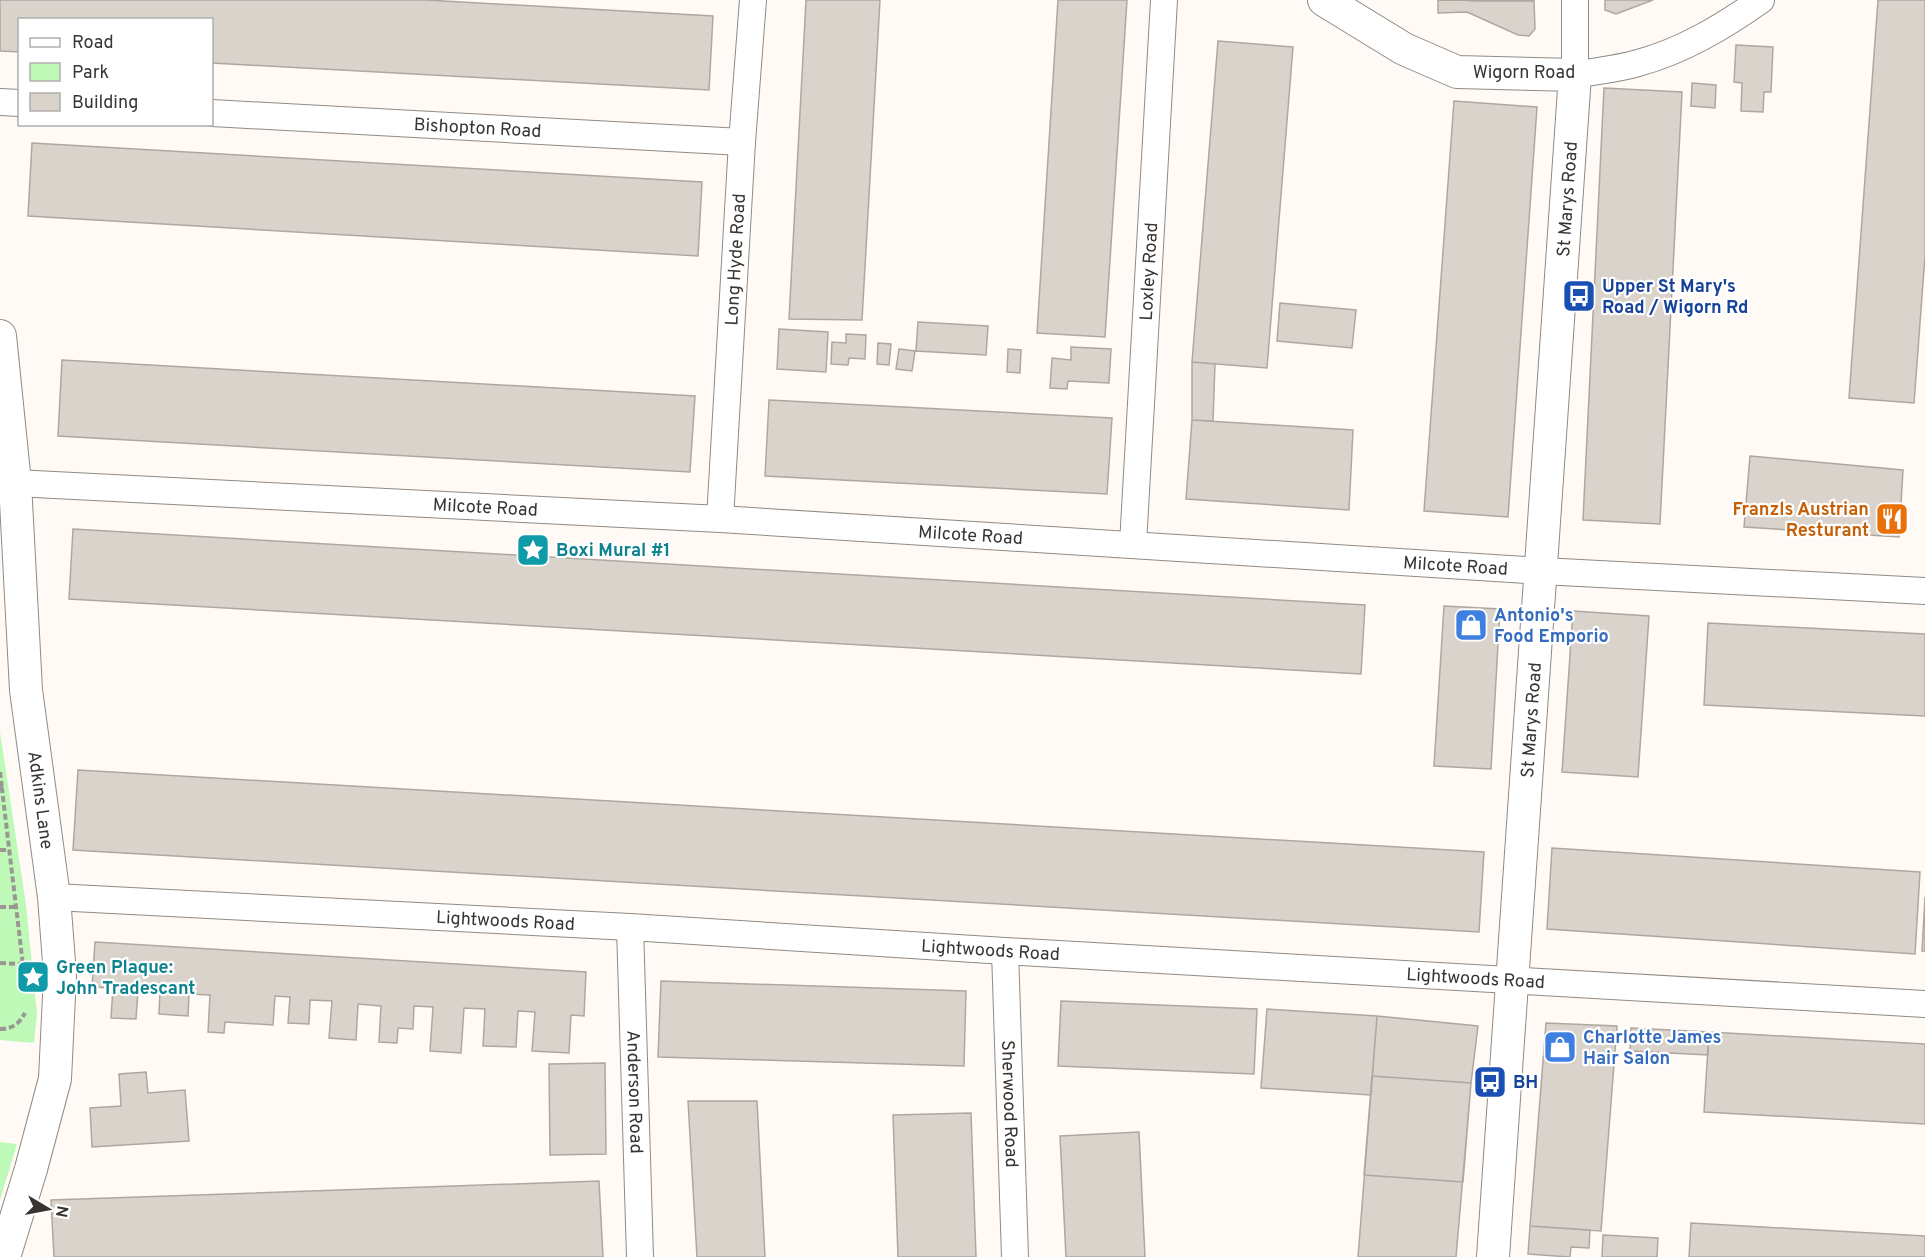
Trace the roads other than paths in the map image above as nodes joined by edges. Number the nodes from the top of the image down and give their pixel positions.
1 (753, 0) edge
2 (1164, 0) edge
3 (1324, 0) edge
4 (1575, 0) edge
5 (1761, 0) edge
6 (1575, 75) junction
7 (0, 102) edge
8 (18, 103) edge
9 (213, 113) edge
10 (742, 142) junction
11 (0, 336) edge
12 (15, 483) junction
13 (720, 519) junction
14 (1133, 544) junction
15 (1542, 571) junction
16 (1925, 591) edge
17 (54, 897) junction
18 (630, 927) junction
19 (1005, 951) junction
20 (1511, 980) junction
21 (1925, 1004) edge
22 (4, 1257) edge
23 (640, 1257) edge
24 (1015, 1257) edge
25 (1493, 1257) edge

1 - 10 street, Long Hyde Road
2 - 14 street, Loxley Road
3 - 6 street, Wigorn Road
4 - 6 street
5 - 6 street, Wigorn Road
6 - 15 street, St Marys Road
7 - 8 street
9 - 10 street, Bishopton Road
10 - 13 street, Long Hyde Road
11 - 12 street, Adkins Lane
12 - 13 street, Milcote Road
12 - 17 street, Adkins Lane
13 - 14 street, Milcote Road
14 - 15 street, Milcote Road
15 - 16 street, Milcote Road
15 - 20 street, St Marys Road
17 - 18 street, Lightwoods Road
17 - 22 street, Adkins Lane
18 - 19 street, Lightwoods Road
18 - 23 street, Anderson Road
19 - 20 street, Lightwoods Road
19 - 24 street, Sherwood Road
20 - 21 street, Lightwoods Road
20 - 25 street, St Marys Road

